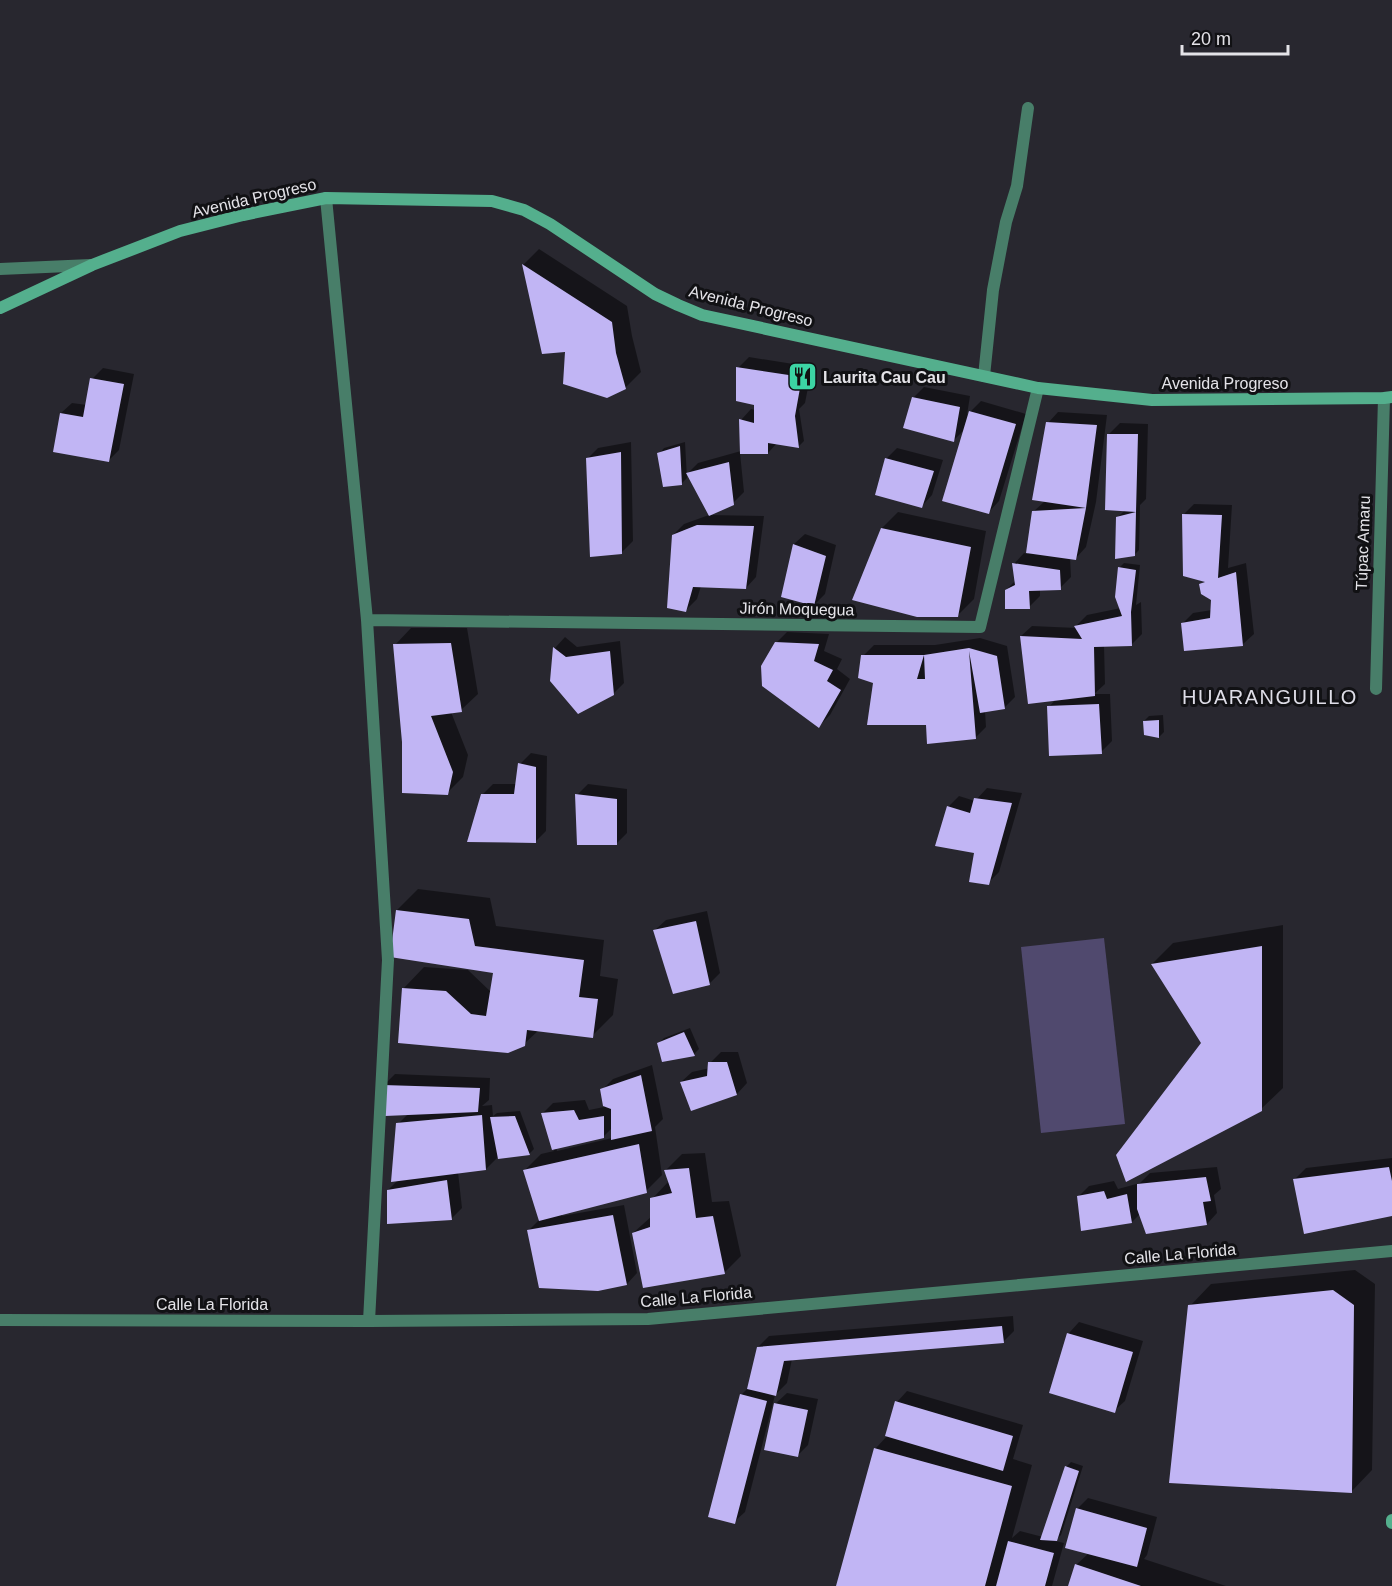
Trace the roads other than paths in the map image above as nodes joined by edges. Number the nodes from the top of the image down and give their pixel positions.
1 (1028, 108) dead end
2 (326, 198) junction
3 (92, 265) junction
4 (0, 269) edge
5 (0, 308) edge
6 (984, 376) junction
7 (1038, 388) junction
8 (1388, 398) edge
9 (367, 620) junction
10 (1376, 689) dead end
11 (1392, 1251) edge
12 (0, 1320) edge
13 (369, 1321) junction

1 - 6 street
2 - 3 main road, Avenida Progreso
2 - 6 main road, Avenida Progreso
2 - 9 street
3 - 4 street
3 - 5 main road, Avenida Progreso
6 - 7 main road, Avenida Progreso
7 - 8 main road, Avenida Progreso
7 - 9 street, Jirón Moquegua
8 - 10 street, Túpac Amaru
9 - 13 street
11 - 13 street, Calle La Florida
12 - 13 street, Calle La Florida

